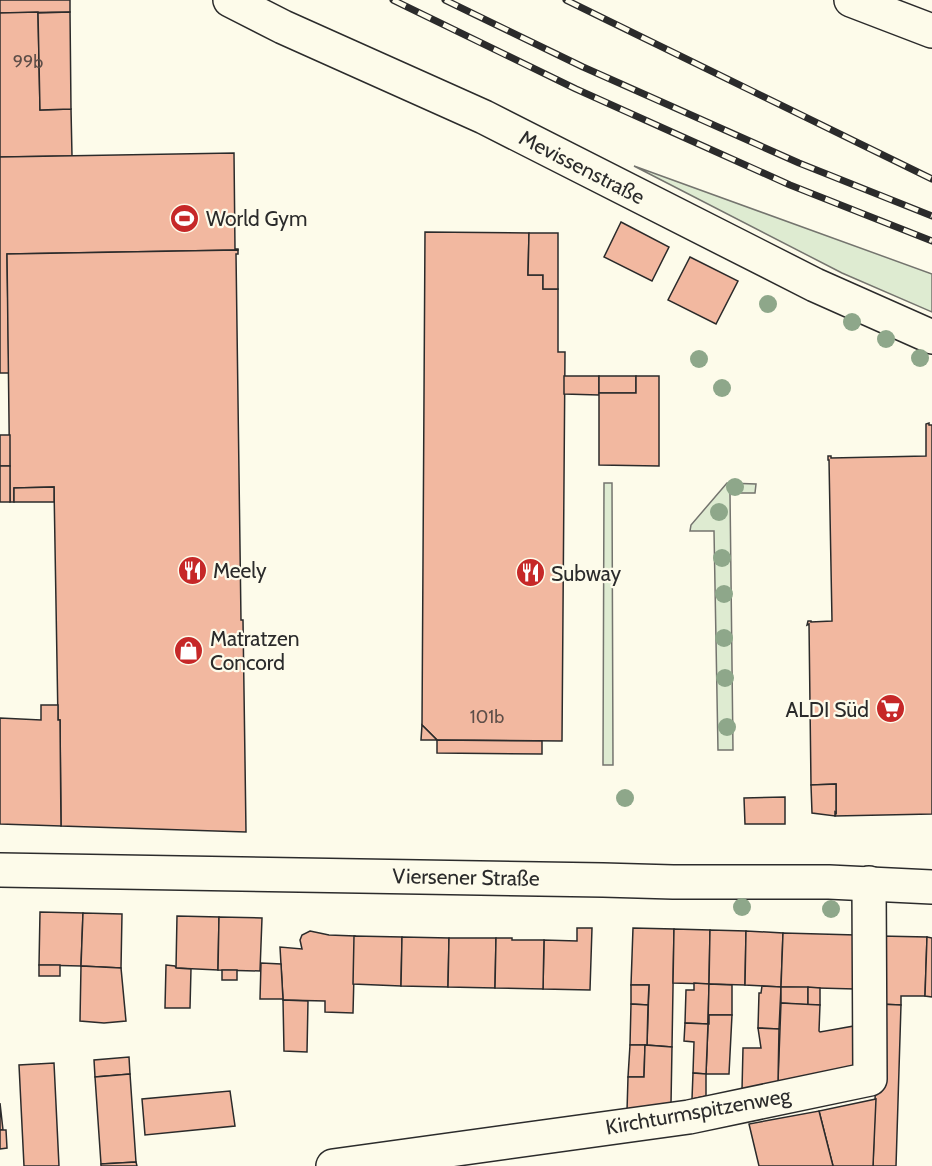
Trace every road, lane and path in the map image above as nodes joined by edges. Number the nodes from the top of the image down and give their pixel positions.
1 (230, 0) edge
2 (851, 0) edge
3 (932, 31) edge
4 (932, 337) edge
5 (0, 870) edge
6 (869, 883) junction
7 (932, 887) edge
8 (333, 1166) edge

1 - 4 street, Mevissenstraße
2 - 3 street
5 - 6 street, Viersener Straße
6 - 7 street, Viersener Straße
6 - 8 street, Kirchturmspitzenweg

